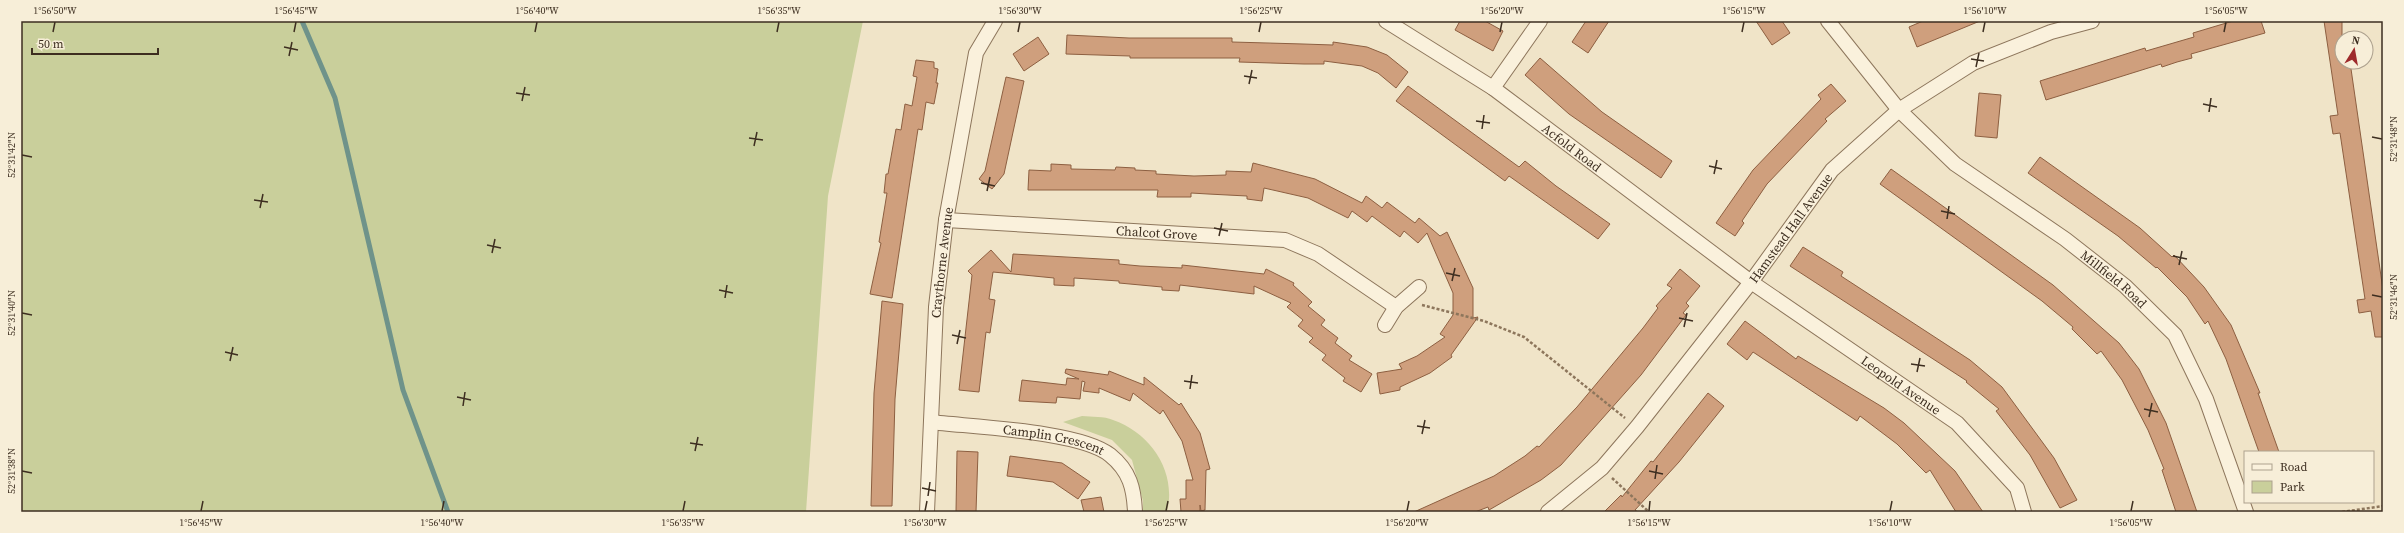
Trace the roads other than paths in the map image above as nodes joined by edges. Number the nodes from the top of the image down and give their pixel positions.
1 (994, 21) edge
2 (1386, 21) edge
3 (1540, 21) edge
4 (1828, 21) edge
5 (2092, 21) edge
6 (1493, 88) junction
7 (1899, 110) junction
8 (946, 220) junction
9 (1751, 282) junction
10 (1418, 287) dead end
11 (1400, 304) junction
12 (1385, 325) dead end
13 (931, 422) junction
14 (928, 512) edge
15 (1135, 512) edge
16 (1548, 512) edge
17 (2024, 512) edge
18 (2246, 512) edge

1 - 8 street, Craythorne Avenue
2 - 6 street, Acfold Road
3 - 6 street
4 - 7 street, Millfield Road
5 - 7 street, Hamstead Hall Avenue
6 - 9 street, Acfold Road
7 - 9 street, Hamstead Hall Avenue
7 - 18 street, Millfield Road
8 - 11 street, Chalcot Grove
8 - 13 street, Craythorne Avenue
9 - 16 street, Hamstead Hall Avenue
9 - 17 street, Leopold Avenue
10 - 11 street
11 - 12 street
13 - 14 street, Craythorne Avenue
13 - 15 street, Camplin Crescent

